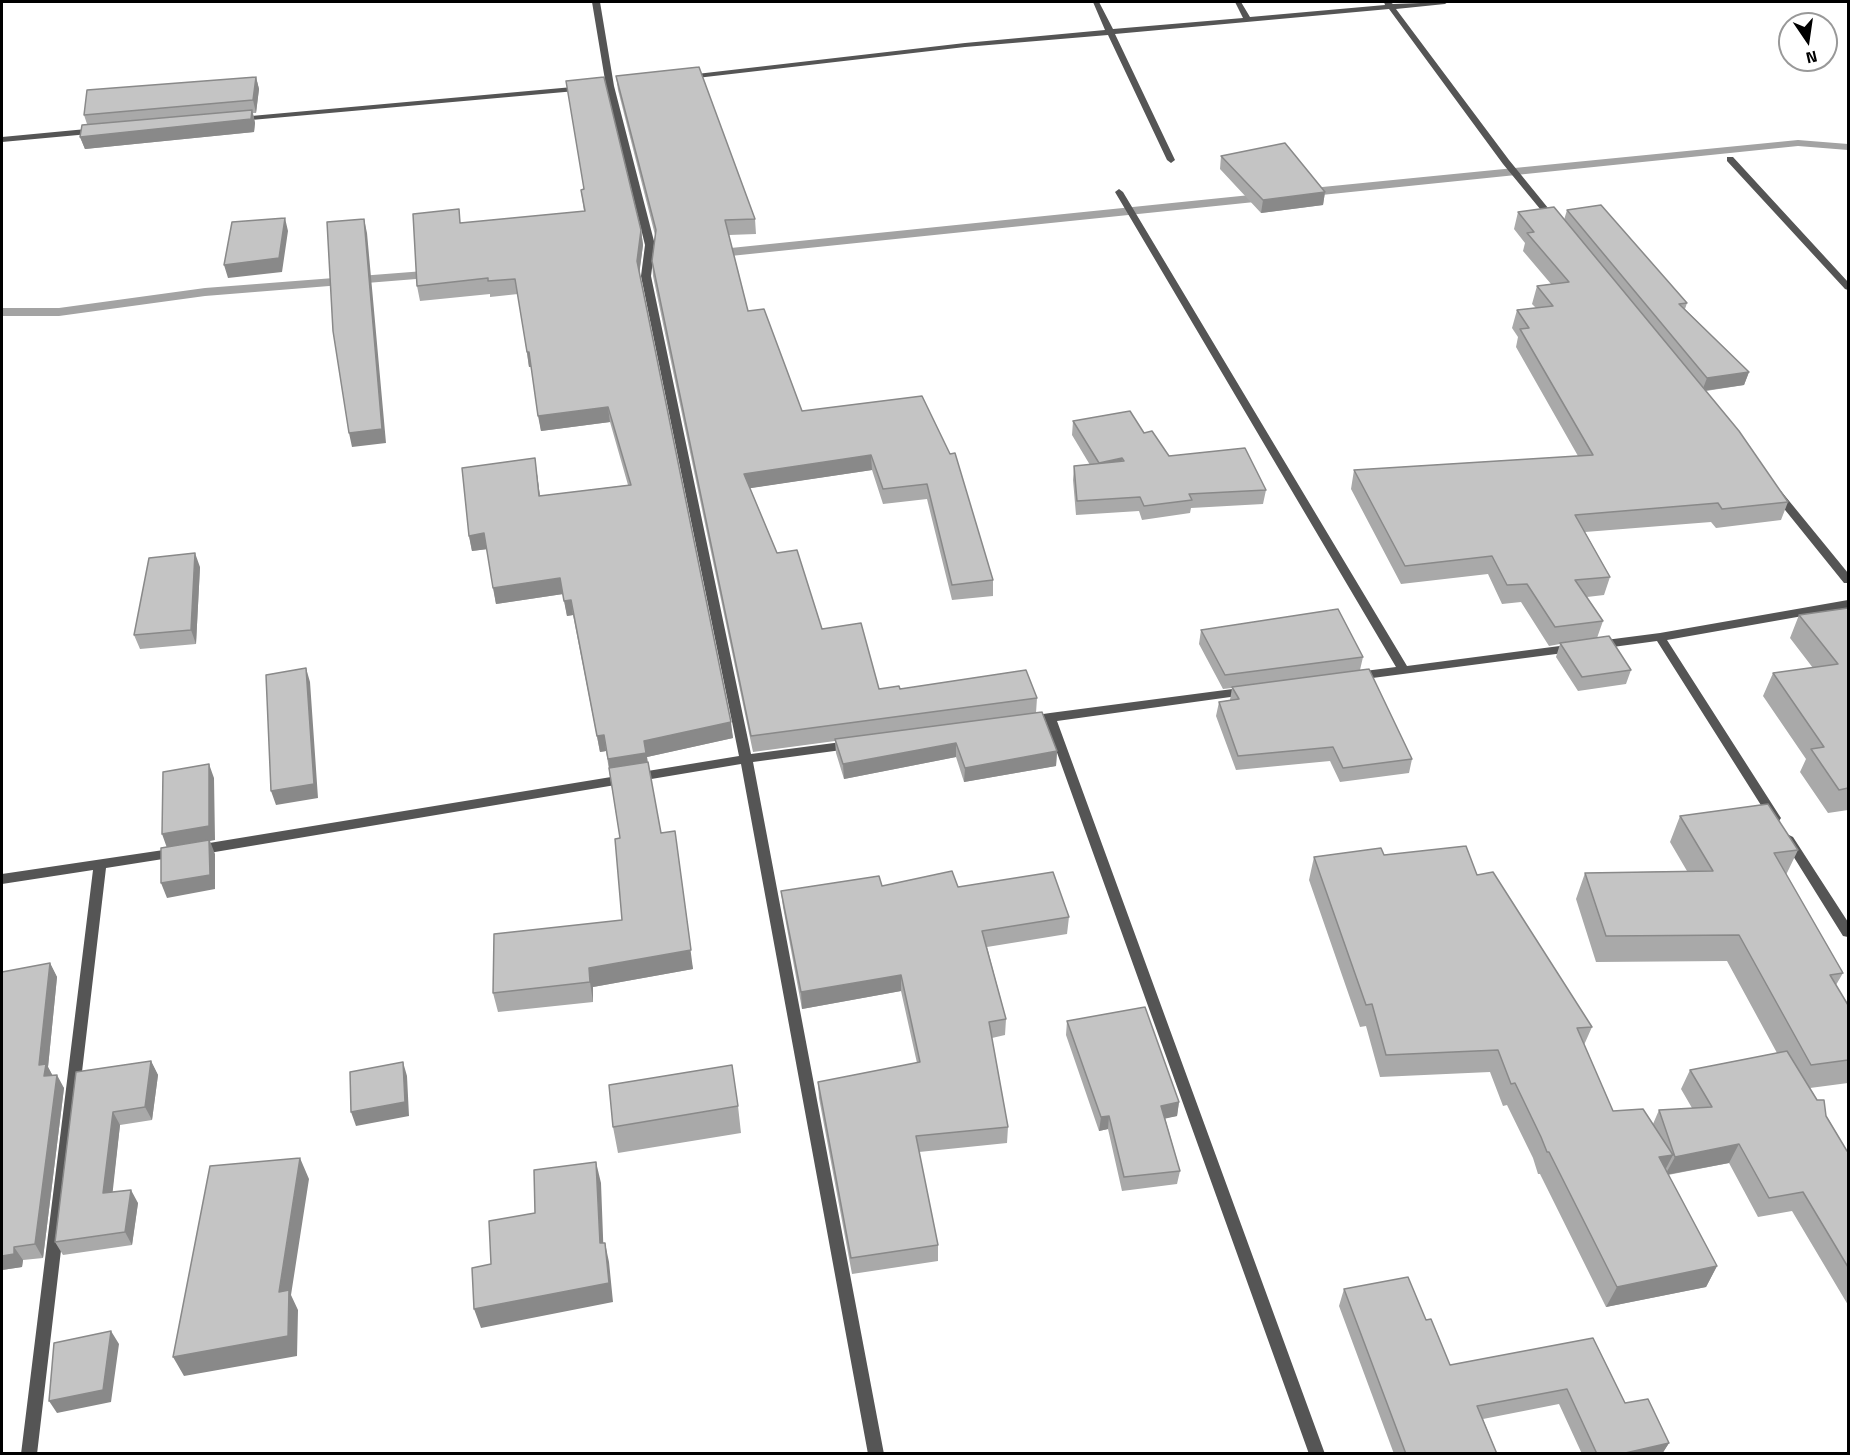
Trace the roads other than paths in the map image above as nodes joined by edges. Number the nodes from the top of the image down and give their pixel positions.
1 (596, 2) edge
2 (1096, 2) edge
3 (1238, 2) edge
4 (1445, 2) edge
5 (1389, 4) edge
6 (1247, 19) junction
7 (1111, 31) junction
8 (681, 78) edge
9 (622, 85) edge
10 (610, 86) junction
11 (228, 120) edge
12 (109, 130) edge
13 (2, 140) edge
14 (1730, 159) dead end
15 (1171, 160) dead end
16 (1119, 192) dead end
17 (1564, 232) edge
18 (1848, 287) edge
19 (1774, 489) edge
20 (1848, 580) edge
21 (1848, 604) edge
22 (1660, 637) junction
23 (1404, 670) junction
24 (1345, 678) edge
25 (1262, 689) edge
26 (1050, 717) junction
27 (1015, 722) edge
28 (863, 743) edge
29 (746, 759) junction
30 (100, 866) junction
31 (2, 879) edge
32 (1848, 932) edge
33 (29, 1454) edge
34 (876, 1454) edge
35 (1317, 1454) edge

1 - 10 street
2 - 7 street
3 - 6 street
4 - 5 street
5 - 6 street
5 - 17 street
6 - 7 street
7 - 8 street
7 - 15 street
9 - 10 street
10 - 11 street
10 - 29 street
12 - 13 street
14 - 18 street
16 - 23 street
19 - 20 street
21 - 22 street
22 - 23 street
22 - 32 street
23 - 24 street
25 - 26 street
26 - 27 street
26 - 35 street
28 - 29 street
29 - 30 street
29 - 34 street
30 - 31 street
30 - 33 street

